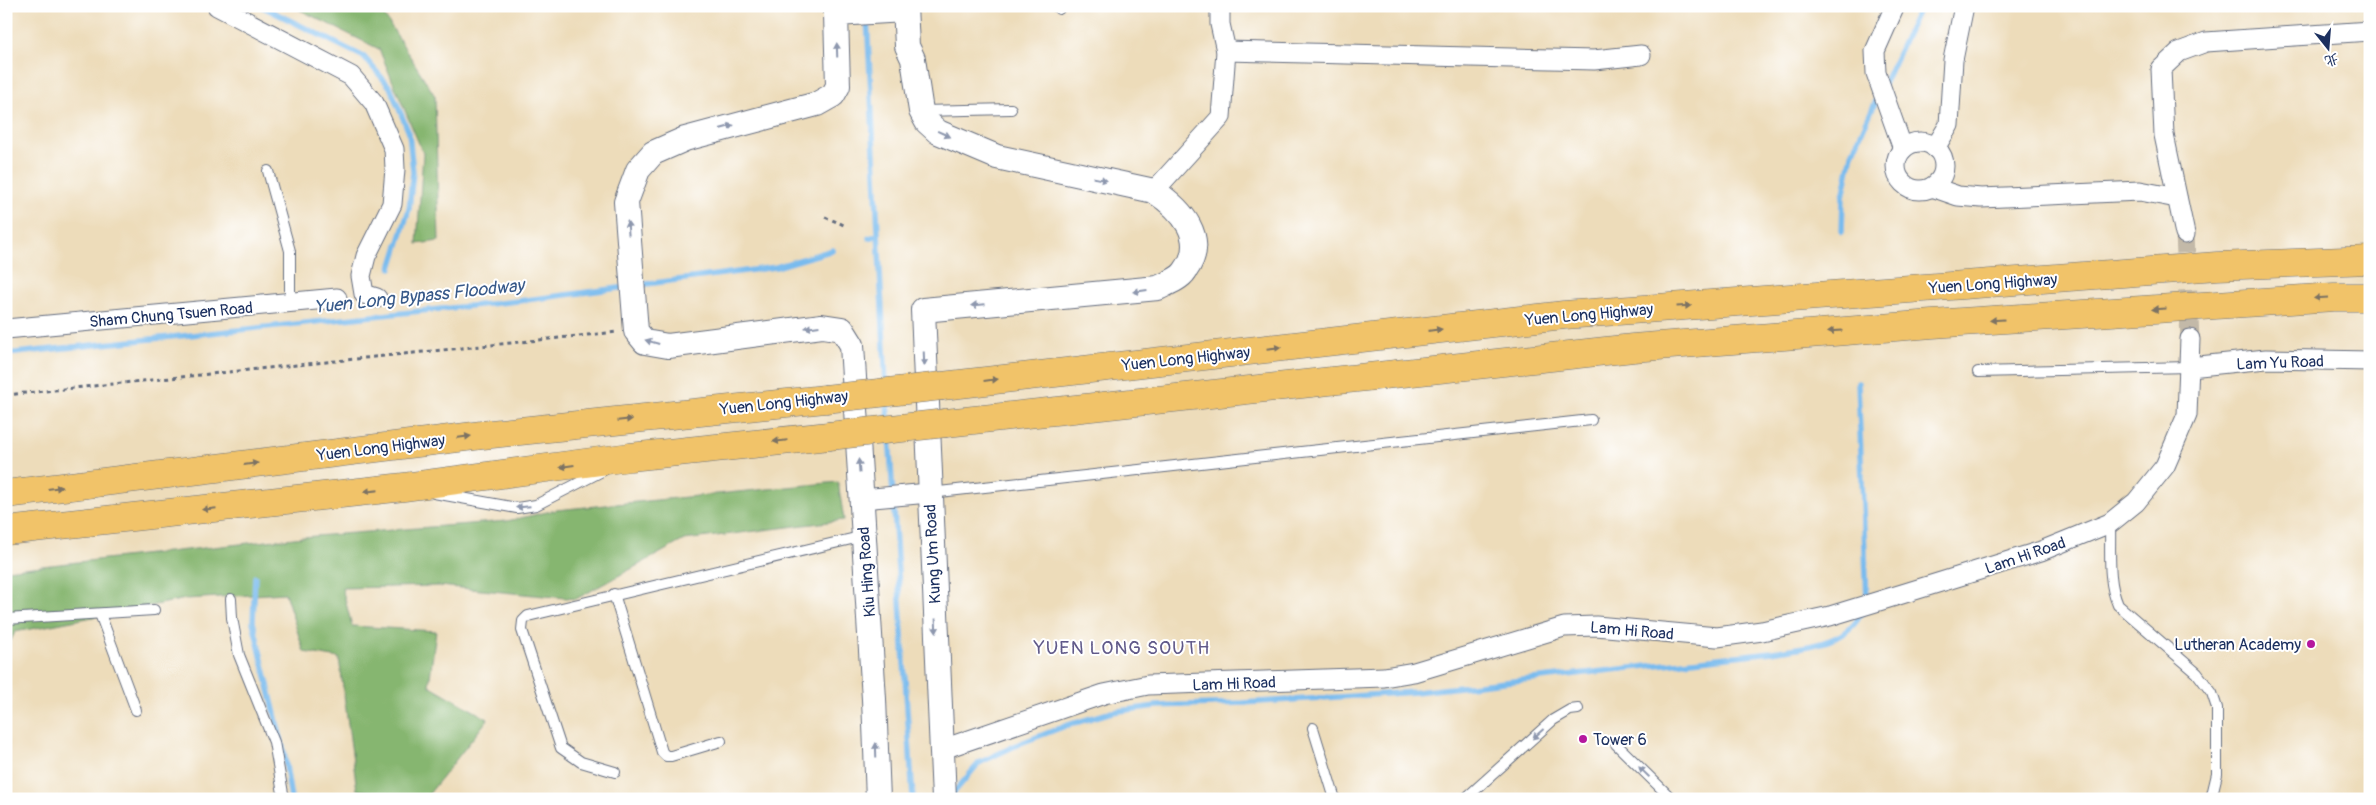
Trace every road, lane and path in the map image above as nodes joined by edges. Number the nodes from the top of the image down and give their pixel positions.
1 (217, 6) edge
2 (1220, 6) edge
3 (1895, 6) edge
4 (1964, 6) edge
5 (905, 8) edge
6 (836, 10) edge
7 (2370, 31) edge
8 (1226, 51) junction
9 (1641, 56) dead end
10 (1011, 109) dead end
11 (921, 111) junction
12 (1935, 148) junction
13 (1903, 149) junction
14 (268, 171) dead end
15 (1932, 187) junction
16 (1154, 191) junction
17 (2177, 198) junction
18 (825, 217) dead end
19 (844, 224) dead end
20 (2185, 234) tunnel mouth
21 (2370, 260) edge
22 (2370, 297) edge
23 (337, 298) dead end
24 (377, 298) dead end
25 (290, 303) junction
26 (6, 329) edge
27 (636, 331) junction
28 (2190, 340) tunnel mouth
29 (2370, 361) edge
30 (2190, 367) junction
31 (1978, 372) dead end
32 (6, 395) edge
33 (1591, 420) dead end
34 (630, 457) junction
35 (404, 487) junction
36 (930, 493) junction
37 (6, 494) edge
38 (862, 500) junction
39 (2110, 523) junction
40 (6, 531) edge
41 (864, 536) junction
42 (614, 594) junction
43 (231, 600) dead end
44 (154, 610) dead end
45 (100, 614) junction
46 (6, 619) edge
47 (1578, 709) dead end
48 (136, 710) dead end
49 (1313, 728) dead end
50 (721, 741) dead end
51 (1616, 744) dead end
52 (943, 759) junction
53 (615, 772) dead end
54 (284, 799) edge
55 (878, 799) edge
56 (944, 799) edge
57 (1335, 799) edge
58 (1465, 799) edge
59 (1672, 799) edge
60 (2211, 799) edge

1 - 24 street
2 - 8 street
3 - 13 street
4 - 12 street
5 - 6 street
5 - 11 street
27 -> 6 street
7 - 17 street
8 - 9 street
8 - 16 street
10 - 11 lane
11 -> 16 street
12 - 13 street
12 - 15 street
13 - 15 street
14 - 25 lane
15 - 17 street
16 -> 36 street, Kung Um Road
17 - 20 street
18 - 19 path
37 -> 21 highway, Yuen Long Highway, bridge
22 -> 34 highway, bridge
23 - 25 street, Sham Chung Tsuen Road
25 - 26 street, Sham Chung Tsuen Road
27 - 32 path
38 -> 27 street, Kiu Hing Road
28 - 30 street, Lam Hi Road
29 - 30 street, Lam Yu Road
30 - 31 lane
30 - 39 street, Lam Hi Road
33 - 36 lane
34 -> 35 highway
34 -> 35 lane
35 -> 40 highway
36 - 38 street
36 -> 52 street, Kung Um Road
38 - 41 street, Kiu Hing Road
39 - 52 street, Lam Hi Road
39 - 60 lane
41 - 42 lane
55 -> 41 street, Kiu Hing Road
42 - 50 lane
42 - 53 lane
43 - 54 lane
44 - 45 lane
45 - 46 lane
45 - 48 lane
47 -> 58 lane
49 - 57 lane
59 -> 51 lane
52 - 56 street, Kung Um Road

